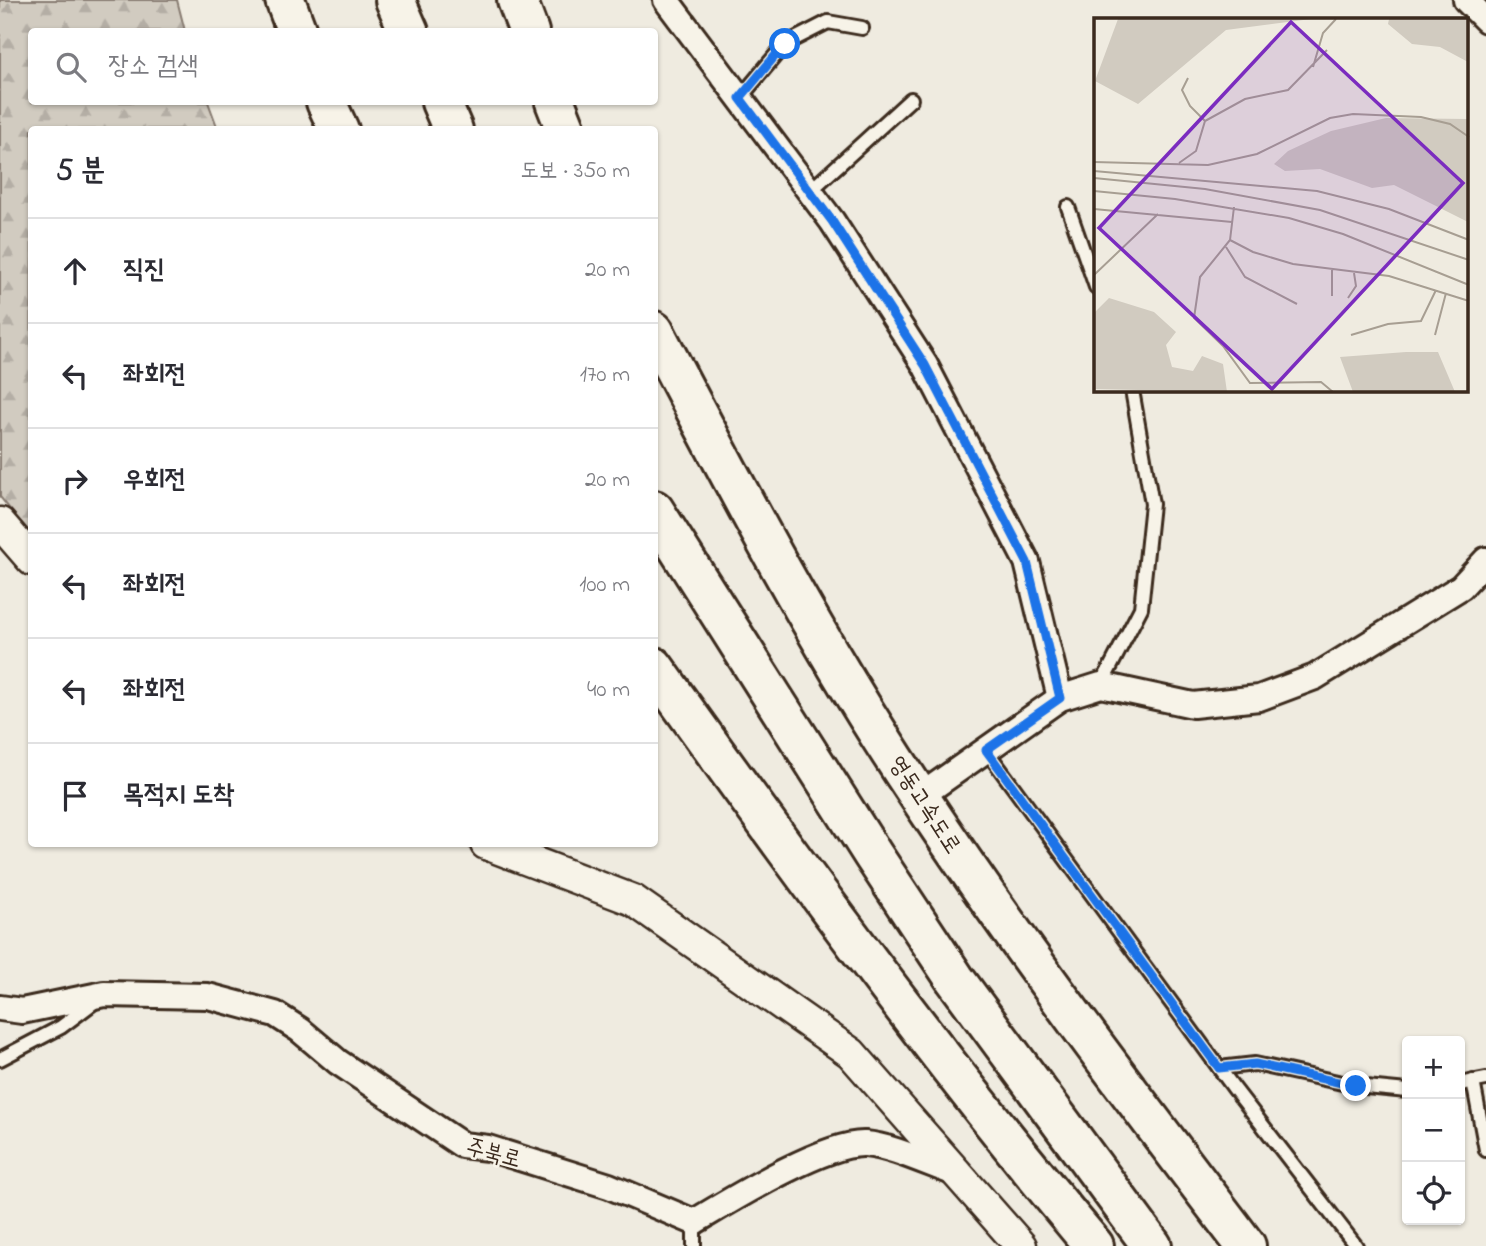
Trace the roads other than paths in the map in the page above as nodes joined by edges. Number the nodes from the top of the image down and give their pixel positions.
1 (285, 0) edge
2 (395, 0) edge
3 (517, 0) edge
4 (666, 0) edge
5 (1466, 0) edge
6 (1486, 20) edge
7 (296, 28) edge
8 (407, 28) edge
9 (527, 28) edge
10 (862, 28) dead end
11 (740, 98) junction
12 (911, 99) dead end
13 (327, 105) edge
14 (441, 105) edge
15 (556, 105) edge
16 (337, 126) edge
17 (451, 126) edge
18 (564, 126) edge
19 (810, 191) junction
20 (1068, 207) dead end
21 (1094, 281) edge
22 (658, 339) edge
23 (1132, 392) edge
24 (658, 516) edge
25 (0, 523) edge
26 (28, 554) edge
27 (1486, 560) edge
28 (658, 673) edge
29 (1101, 685) junction
30 (1060, 698) junction
31 (986, 750) junction
32 (919, 797) junction
33 (494, 847) edge
34 (104, 994) junction
35 (0, 1008) edge
36 (0, 1059) edge
37 (1219, 1068) junction
38 (1480, 1080) edge
39 (1402, 1091) edge
40 (1486, 1150) edge
41 (958, 1174) junction
42 (694, 1234) edge
43 (1021, 1246) edge
44 (1094, 1246) edge
45 (1152, 1246) edge
46 (1246, 1246) edge
47 (1356, 1246) edge

1 - 7 highway
2 - 8 highway
3 - 9 highway
4 - 11 street
5 - 6 street
10 - 11 lane
11 - 19 street
12 - 19 lane
13 - 16 highway
14 - 17 highway
15 - 18 highway
19 - 30 street
20 - 21 lane
22 - 32 highway, 영동고속도로
23 - 29 lane
24 - 45 highway
25 - 26 street
27 - 29 street
28 - 44 highway
29 - 30 street
30 - 31 street
31 - 32 street
31 - 37 lane
32 - 46 highway, 영동고속도로
33 - 41 street
34 - 35 street, 주북로
34 - 36 lane
34 - 42 street, 주북로
37 - 39 lane
37 - 47 lane
38 - 40 lane
41 - 42 street, 주북로
41 - 43 street

